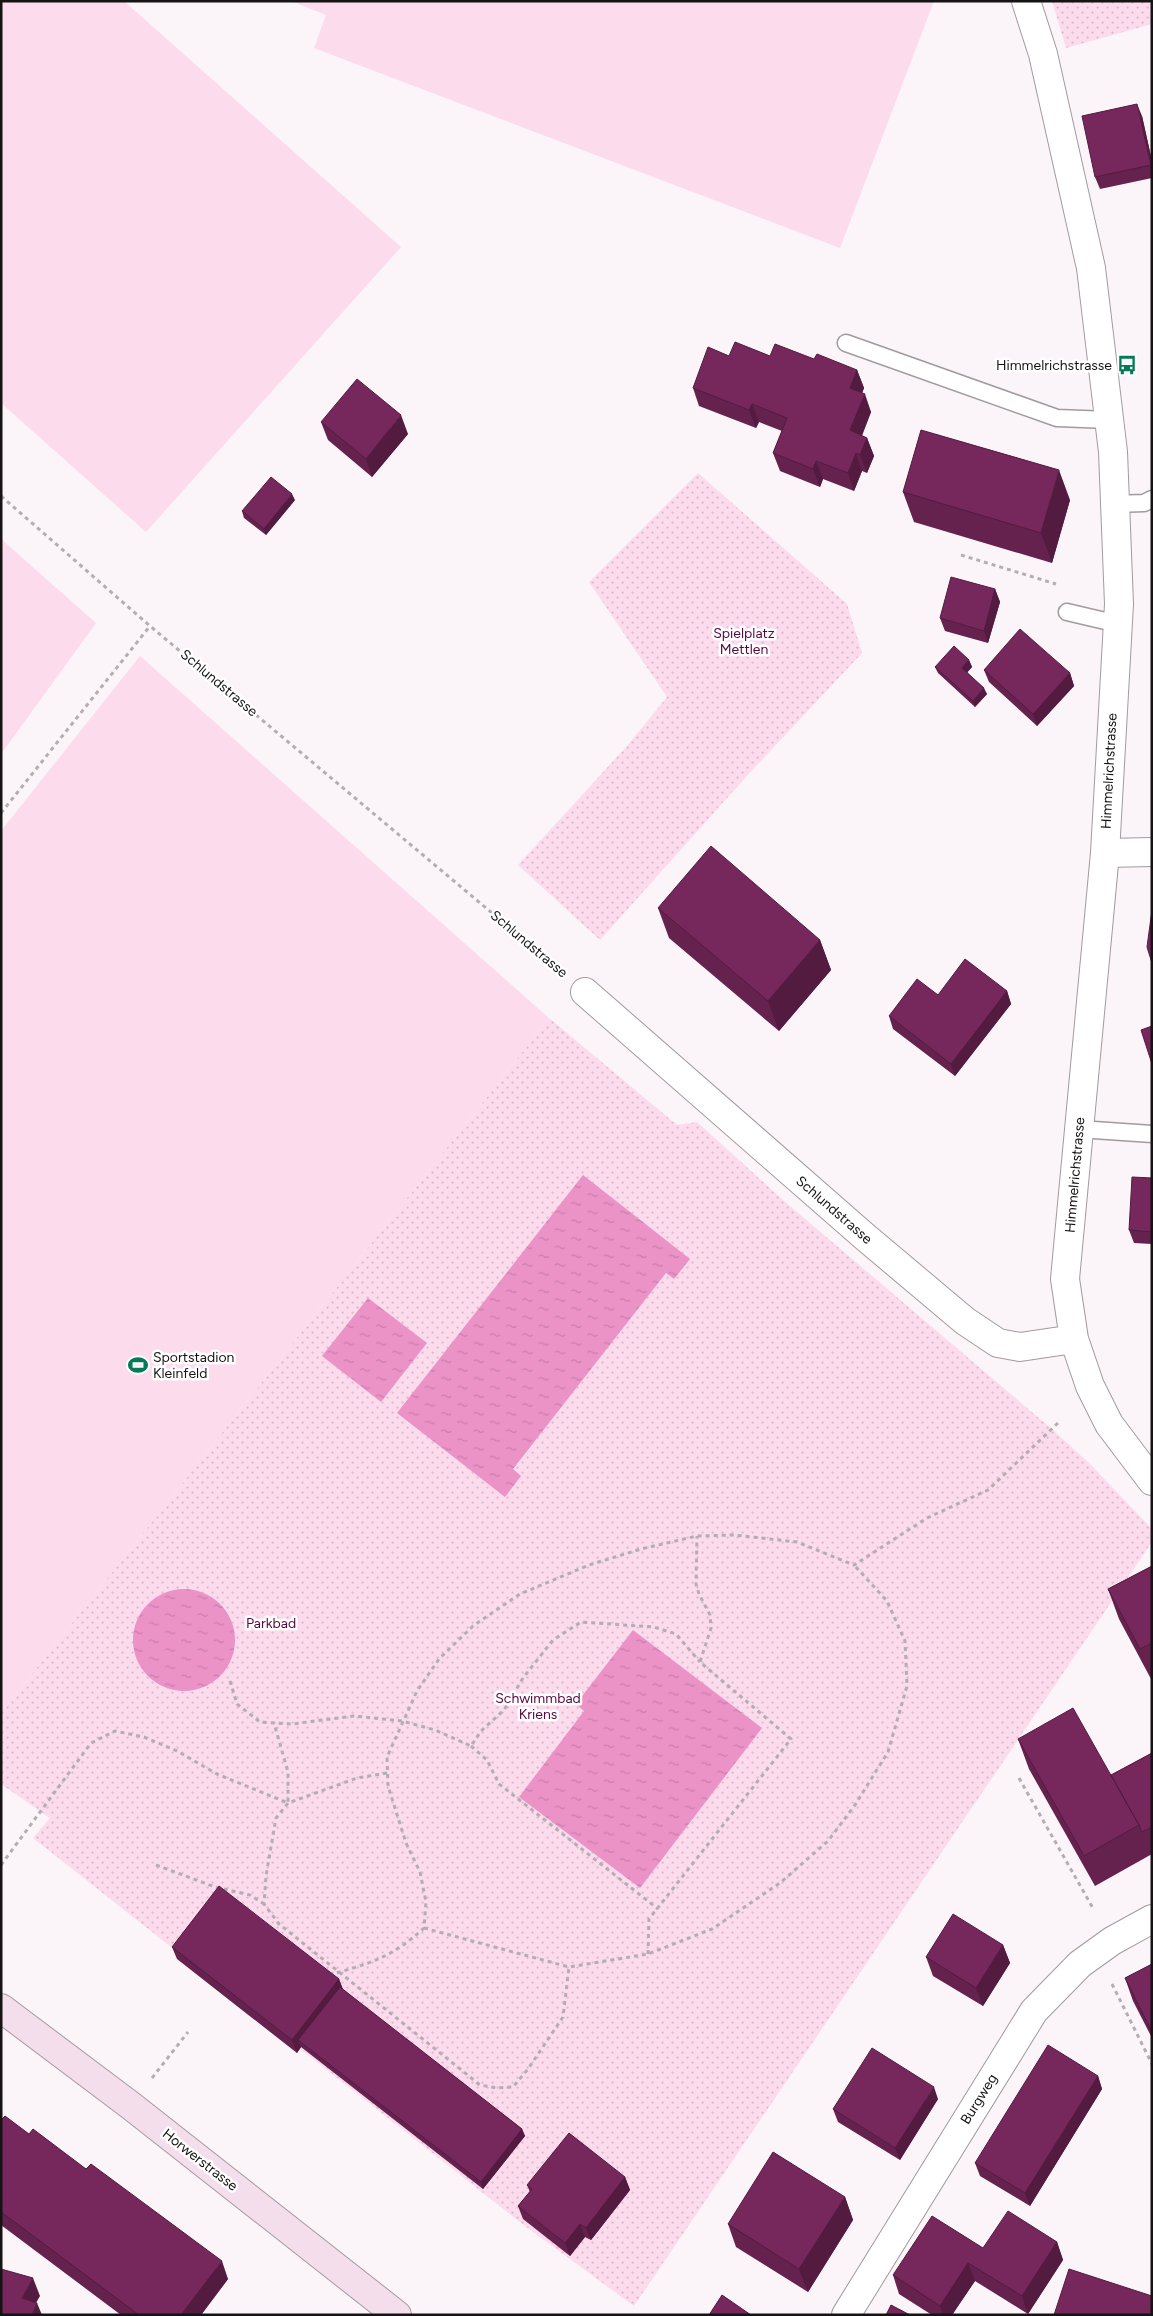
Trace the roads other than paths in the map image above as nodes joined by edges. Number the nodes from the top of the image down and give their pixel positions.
1 (1026, 1) edge
2 (846, 344) dead end
3 (1109, 420) junction
4 (1152, 499) edge
5 (1115, 504) junction
6 (1067, 612) dead end
7 (1118, 624) junction
8 (1152, 852) edge
9 (1105, 853) junction
10 (585, 992) road end
11 (1079, 1129) junction
12 (1152, 1134) edge
13 (1074, 1338) junction
14 (1152, 1481) edge
15 (1152, 1919) edge
16 (1, 2008) edge
17 (397, 2315) edge
18 (846, 2315) edge

1 - 3 street, Himmelrichstrasse
2 - 3 lane
3 - 5 street, Himmelrichstrasse
4 - 5 lane
5 - 7 street, Himmelrichstrasse
6 - 7 lane
7 - 9 street, Himmelrichstrasse
8 - 9 street
9 - 11 street, Himmelrichstrasse
10 - 13 street, Schlundstrasse
11 - 12 lane
11 - 13 street, Himmelrichstrasse
13 - 14 street, Himmelrichstrasse
15 - 18 street, Burgweg
16 - 17 street, Horwerstrasse

